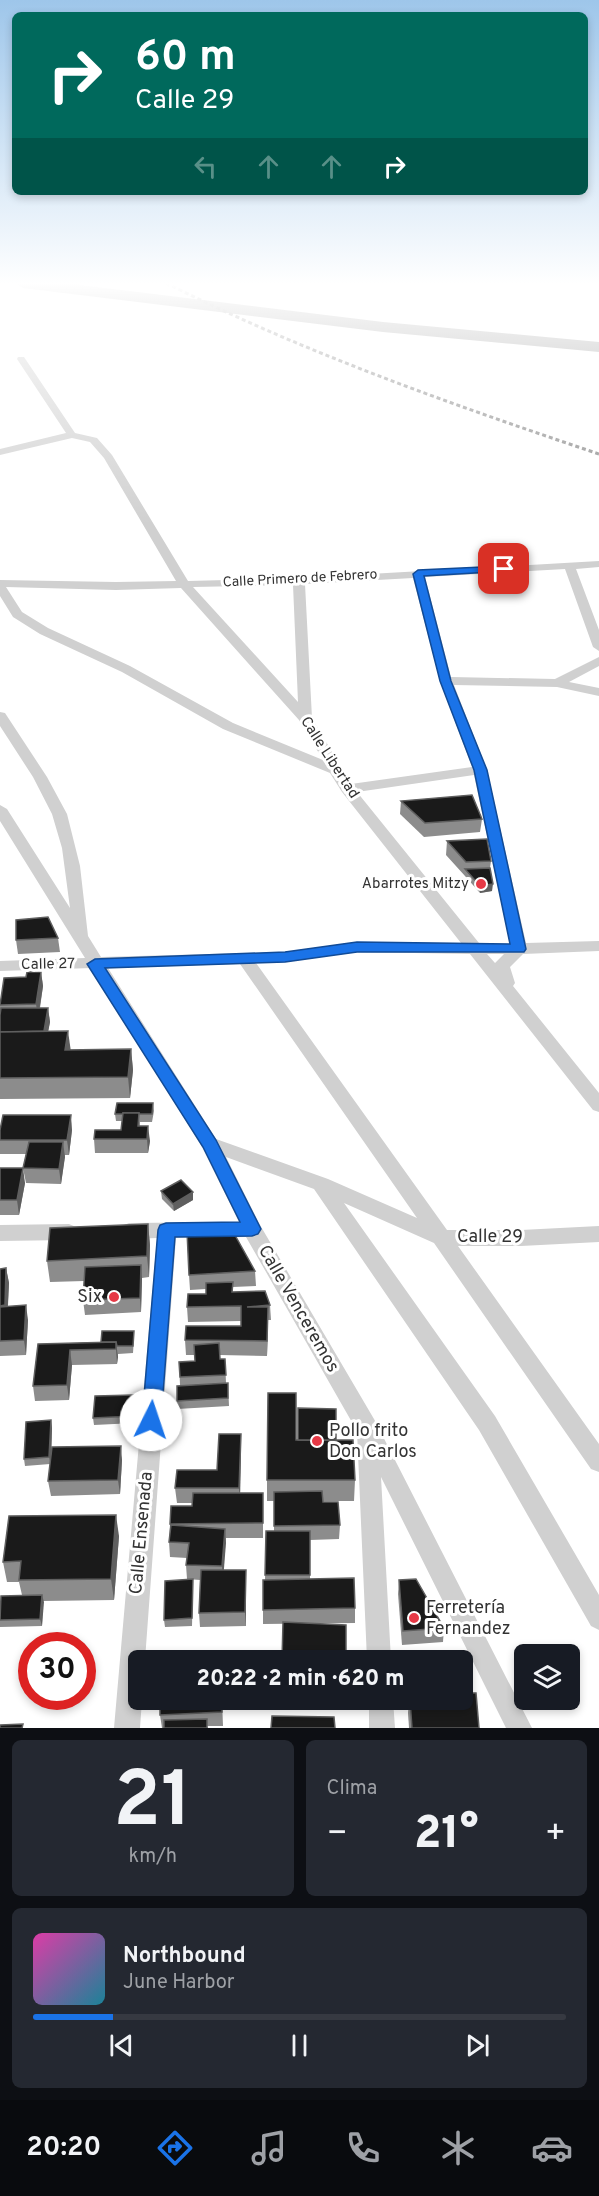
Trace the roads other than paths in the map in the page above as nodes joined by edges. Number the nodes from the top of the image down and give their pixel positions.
1 (24, 364) edge
2 (72, 435) junction
3 (0, 452) edge
4 (599, 564) edge
5 (569, 565) junction
6 (418, 574) junction
7 (299, 581) junction
8 (184, 584) junction
9 (0, 585) edge
10 (599, 647) edge
11 (599, 661) edge
12 (446, 681) junction
13 (557, 683) junction
14 (599, 692) edge
15 (0, 716) edge
16 (305, 718) junction
17 (336, 770) junction
18 (480, 770) junction
19 (347, 789) junction
20 (0, 809) edge
21 (80, 939) junction
22 (599, 946) edge
23 (476, 948) junction
24 (519, 949) junction
25 (244, 958) junction
26 (95, 964) junction
27 (0, 966) edge
28 (510, 992) junction
29 (590, 1081) edge
30 (599, 1105) edge
31 (210, 1144) junction
32 (321, 1184) junction
33 (252, 1229) junction
34 (166, 1230) junction
35 (83, 1232) edge
36 (107, 1232) edge
37 (0, 1233) edge
38 (599, 1234) edge
39 (442, 1238) junction
40 (366, 1426) junction
41 (599, 1462) edge
42 (599, 1618) edge
43 (378, 1650) edge
44 (381, 1710) edge
45 (126, 1728) edge
46 (382, 1728) edge
47 (519, 1728) edge

1 - 2 street
2 - 3 street
2 - 8 street, Calle Libertad
4 - 5 street, Calle Primero de Febrero
5 - 6 street, Calle Primero de Febrero
5 - 10 street
6 - 7 street, Calle Primero de Febrero
6 - 12 street
7 - 8 street, Calle Primero de Febrero
7 - 16 street
8 - 9 street, Calle Primero de Febrero
8 - 16 street, Calle Libertad
9 - 17 street
11 - 13 street
12 - 13 street
12 - 18 street
13 - 14 street
15 - 21 street
16 - 17 street, Calle Libertad
17 - 19 street, Calle Libertad
18 - 19 street
18 - 24 street
19 - 23 street, Calle Libertad
20 - 21 street, Calle Venceremos
21 - 26 street, Calle Venceremos
22 - 24 street, Calle 27
23 - 24 street, Calle 27
23 - 25 street, Calle 27
23 - 28 street, Calle Libertad
24 - 28 street
25 - 26 street, Calle 27
25 - 39 street
26 - 27 street, Calle 27
26 - 31 street, Calle Venceremos
28 - 29 street, Calle Libertad
29 - 30 street, Calle Libertad
31 - 32 street, Calle 29
31 - 33 street, Calle Venceremos
32 - 39 street, Calle 29
32 - 42 street
33 - 34 street
33 - 40 street, Calle Venceremos
34 - 36 street
34 - 45 street, Calle Ensenada
35 - 37 street
38 - 39 street, Calle 29
39 - 41 street
40 - 43 street
40 - 47 street, Calle Venceremos
44 - 46 street

